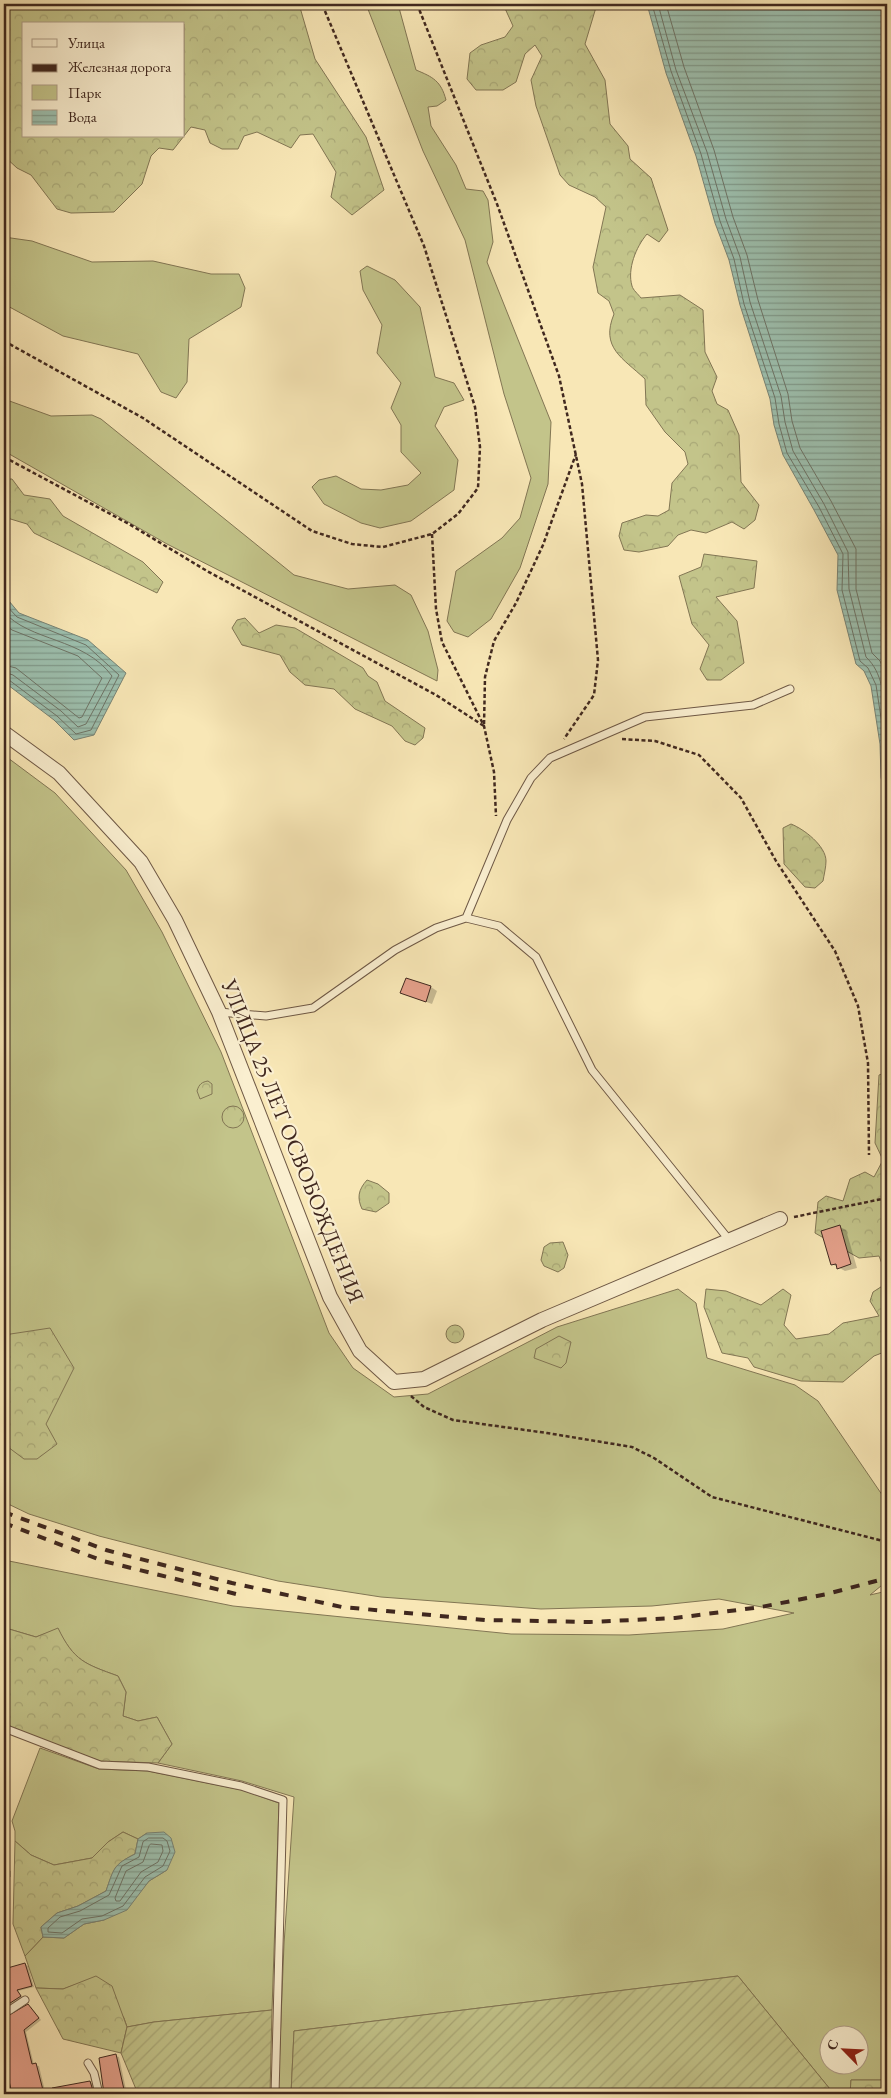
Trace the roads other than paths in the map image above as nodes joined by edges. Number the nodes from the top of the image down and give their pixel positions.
1 (790, 689) dead end
2 (4, 733) edge
3 (466, 918) junction
4 (219, 1012) junction
5 (780, 1220) road end
6 (730, 1241) junction
7 (4, 1728) edge
8 (25, 2000) dead end
9 (4, 2012) edge
10 (88, 2063) dead end
11 (99, 2094) edge
12 (275, 2094) edge

1 - 3 lane
2 - 4 street, УЛИЦА 25 ЛЕТ ОСВОБОЖДЕНИЯ
3 - 4 lane
3 - 6 lane
4 - 6 street, УЛИЦА 25 ЛЕТ ОСВОБОЖДЕНИЯ
5 - 6 street
7 - 12 lane
8 - 9 lane
10 - 11 lane

